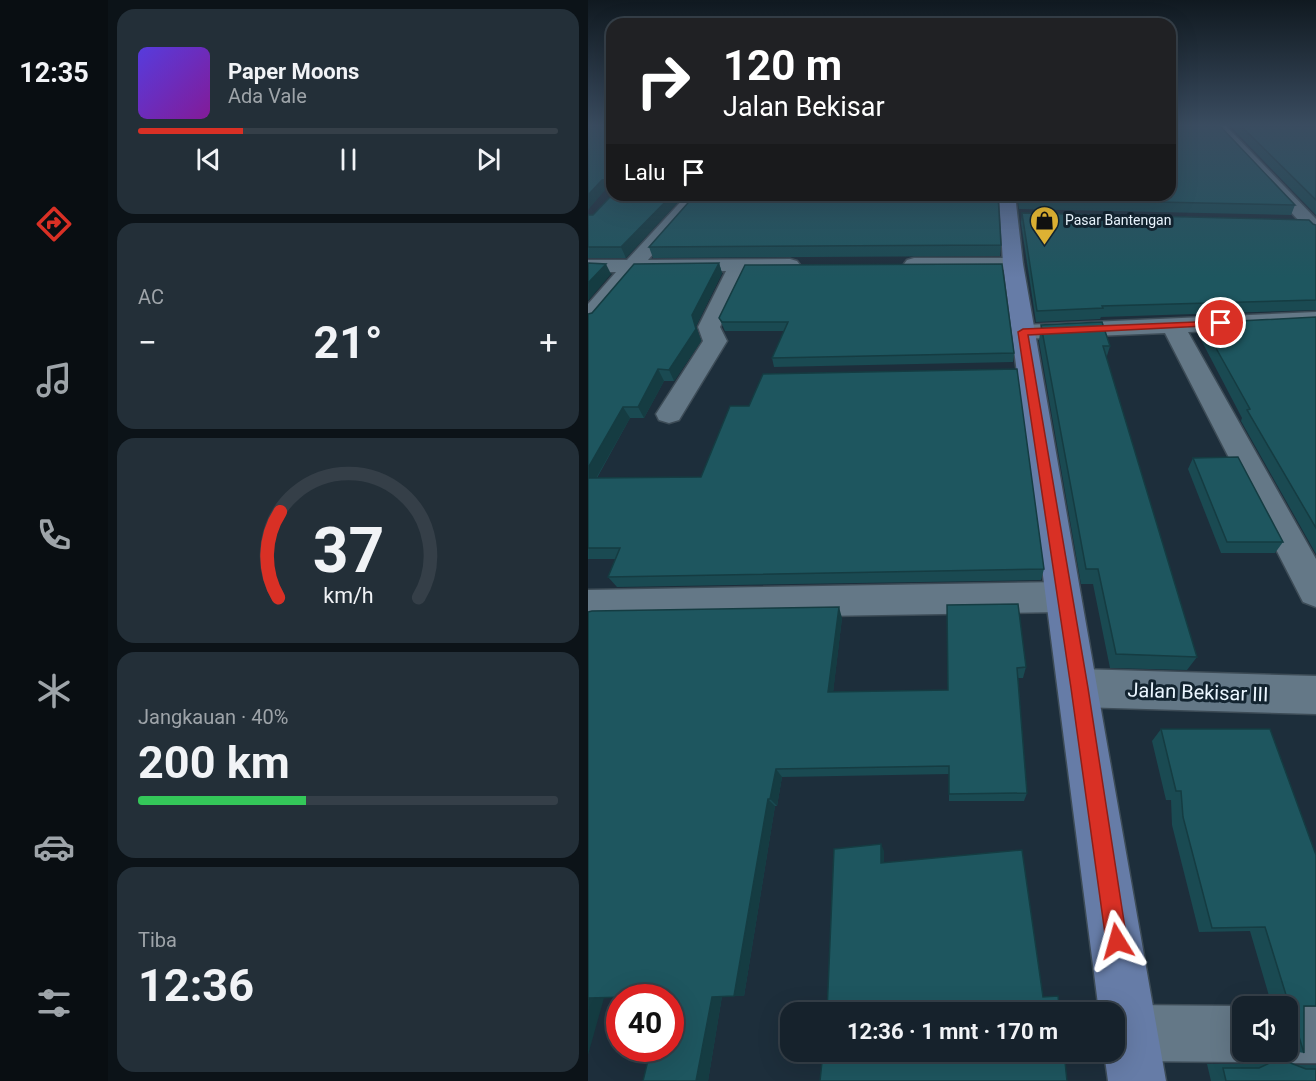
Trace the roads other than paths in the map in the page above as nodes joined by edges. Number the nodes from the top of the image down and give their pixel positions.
1 (1267, 176) edge
2 (690, 201) edge
3 (1012, 209) edge
4 (1289, 223) edge
5 (1314, 225) edge
6 (899, 264) edge
7 (1013, 264) junction
8 (739, 265) junction
9 (807, 265) edge
10 (588, 266) edge
11 (630, 267) junction
12 (588, 318) edge
13 (1316, 319) edge
14 (1173, 326) junction
15 (1023, 332) junction
16 (669, 414) dead end
17 (1316, 592) edge
18 (1063, 597) junction
19 (588, 605) edge
20 (1080, 688) junction
21 (1316, 695) edge
22 (1298, 1035) edge
23 (1316, 1035) edge
24 (1232, 1036) edge
25 (1133, 1057) edge

1 - 5 street
2 - 11 street
3 - 7 street
4 - 5 street
6 - 7 street
7 - 15 street
8 - 9 street
8 - 11 street
8 - 16 street
10 - 11 street
11 - 12 street
13 - 14 street
14 - 15 street
14 - 17 street
15 - 18 street
18 - 19 street
18 - 20 street
20 - 21 street, Jalan Bekisar III
20 - 25 street
22 - 23 street
24 - 25 street

